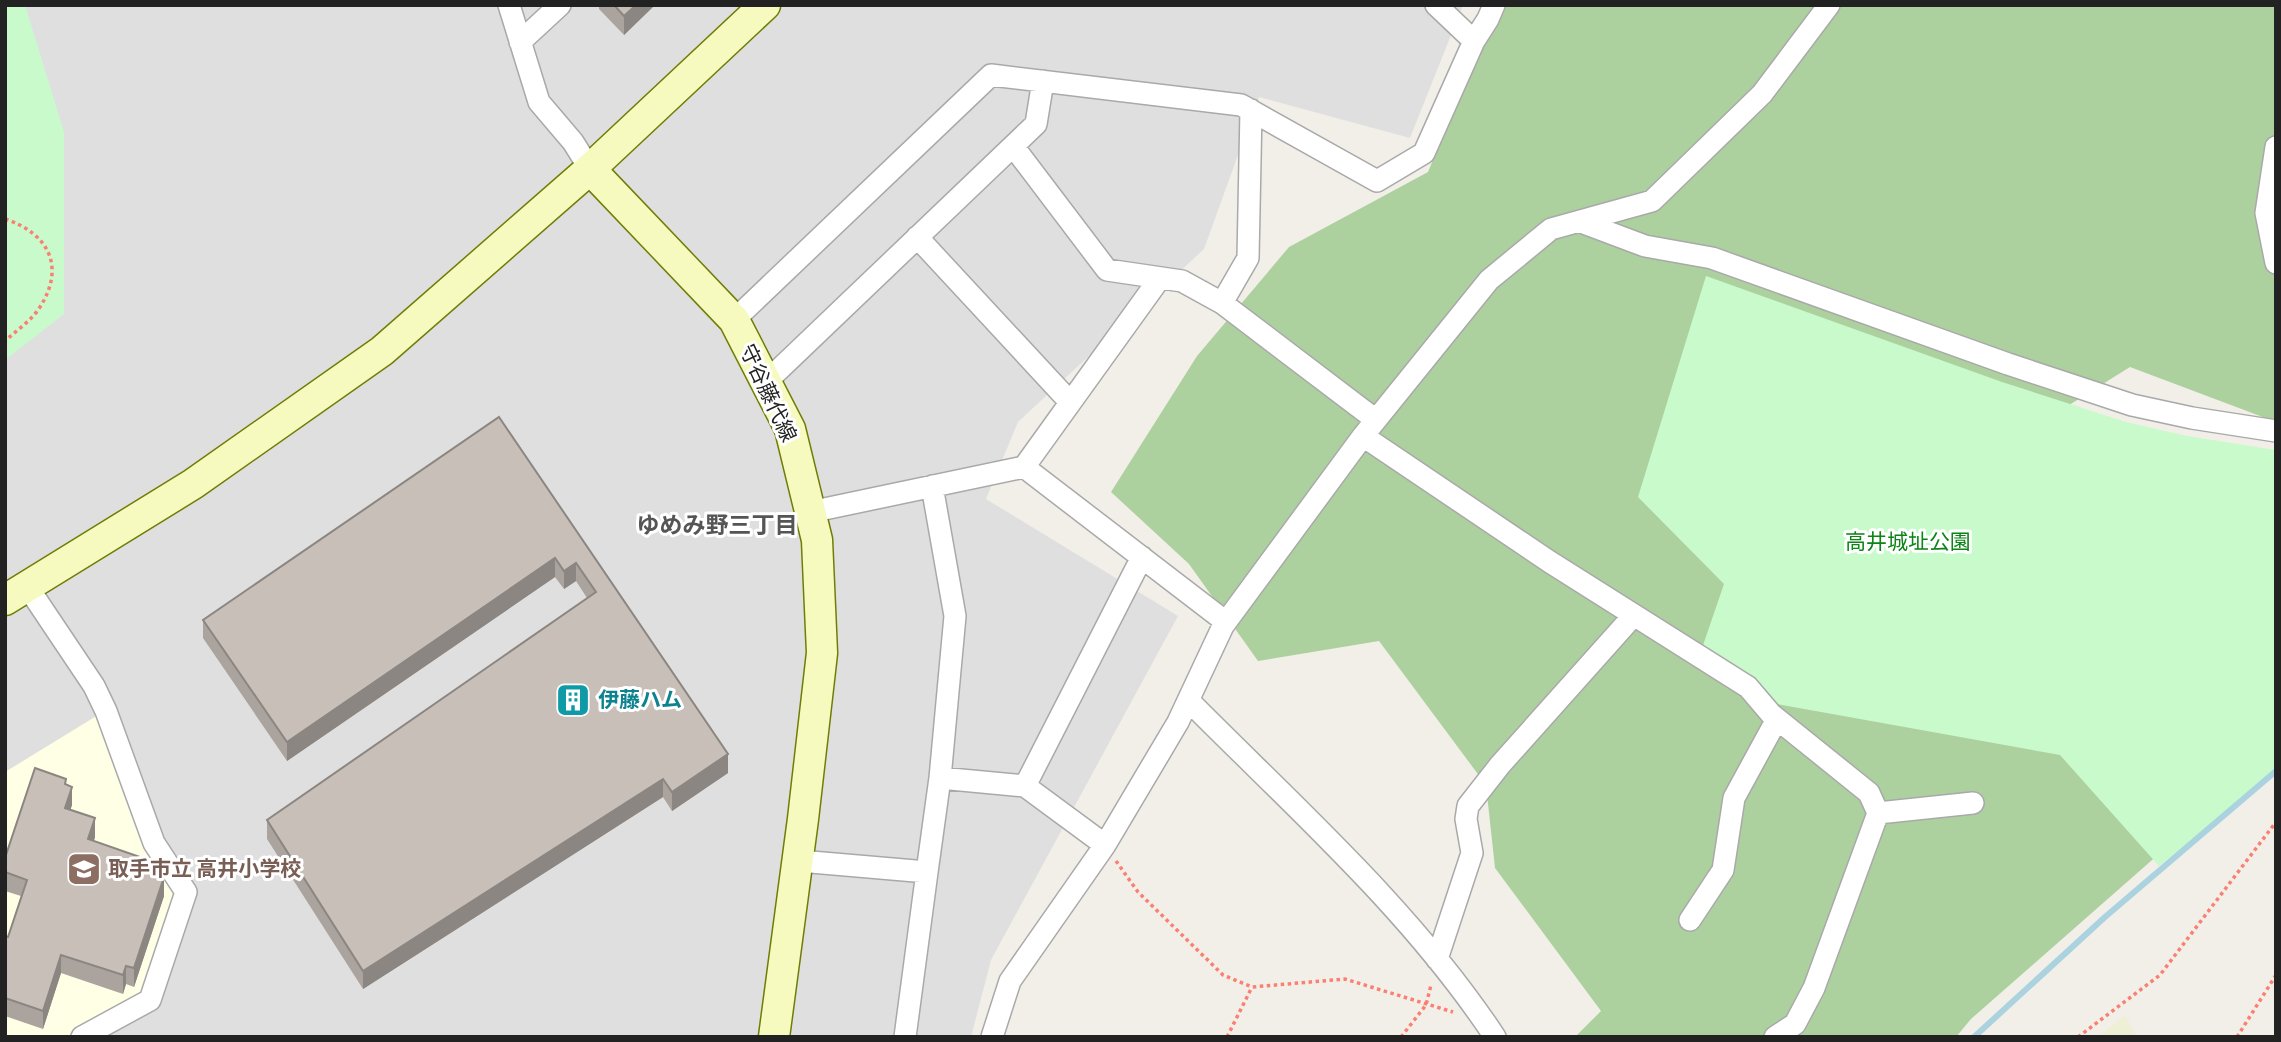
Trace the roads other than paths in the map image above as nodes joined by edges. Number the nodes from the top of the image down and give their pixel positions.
1 (509, 5) edge
2 (560, 5) edge
3 (765, 5) edge
4 (1436, 5) edge
5 (1494, 5) edge
6 (1829, 5) edge
7 (1474, 41) junction
8 (520, 43) junction
9 (1043, 81) junction
10 (1251, 110) junction
11 (1013, 146) junction
12 (2276, 147) edge
13 (590, 169) junction
14 (1581, 222) junction
15 (917, 237) junction
16 (2276, 263) edge
17 (1160, 278) junction
18 (1222, 303) junction
19 (734, 320) junction
20 (766, 382) junction
21 (1070, 402) junction
22 (1370, 428) junction
23 (2276, 431) edge
24 (1024, 467) junction
25 (932, 486) junction
26 (810, 512) junction
27 (1142, 557) junction
28 (16, 593) edge
29 (1634, 615) junction
30 (1226, 622) junction
31 (1189, 701) junction
32 (1777, 719) junction
33 (940, 778) junction
34 (1026, 786) junction
35 (1973, 803) dead end
36 (1878, 813) junction
37 (1105, 845) junction
38 (798, 858) junction
39 (927, 872) junction
40 (1690, 920) dead end
41 (1437, 959) junction
42 (1489, 1028) edge
43 (82, 1037) edge
44 (774, 1037) edge
45 (905, 1037) edge
46 (992, 1037) edge
47 (1775, 1037) edge

1 - 8 street
2 - 8 street
3 - 13 main road
4 - 7 street
5 - 7 street
6 - 14 street
7 - 10 street
8 - 13 street
9 - 10 street
9 - 11 street
9 - 19 street
10 - 18 street
11 - 15 street
11 - 17 street
12 - 16 street
13 - 19 main road, 守谷藤代線
13 - 28 main road
14 - 22 street
14 - 23 street
15 - 20 street
15 - 21 street
17 - 18 street
17 - 21 street
18 - 22 street
19 - 20 main road, 守谷藤代線
20 - 26 main road, 守谷藤代線
21 - 24 street
22 - 29 street
22 - 30 street
24 - 25 street
24 - 27 street
25 - 26 street
25 - 33 street
26 - 38 main road, 守谷藤代線
27 - 30 street
27 - 34 street
28 - 43 street
29 - 32 street
29 - 41 street
30 - 31 street
31 - 37 street
31 - 41 street
32 - 36 street
32 - 40 street
33 - 34 street
33 - 39 street
34 - 37 street
35 - 36 street
36 - 47 street
37 - 46 street
38 - 39 street
38 - 44 main road, 守谷藤代線
39 - 45 street
41 - 42 street

